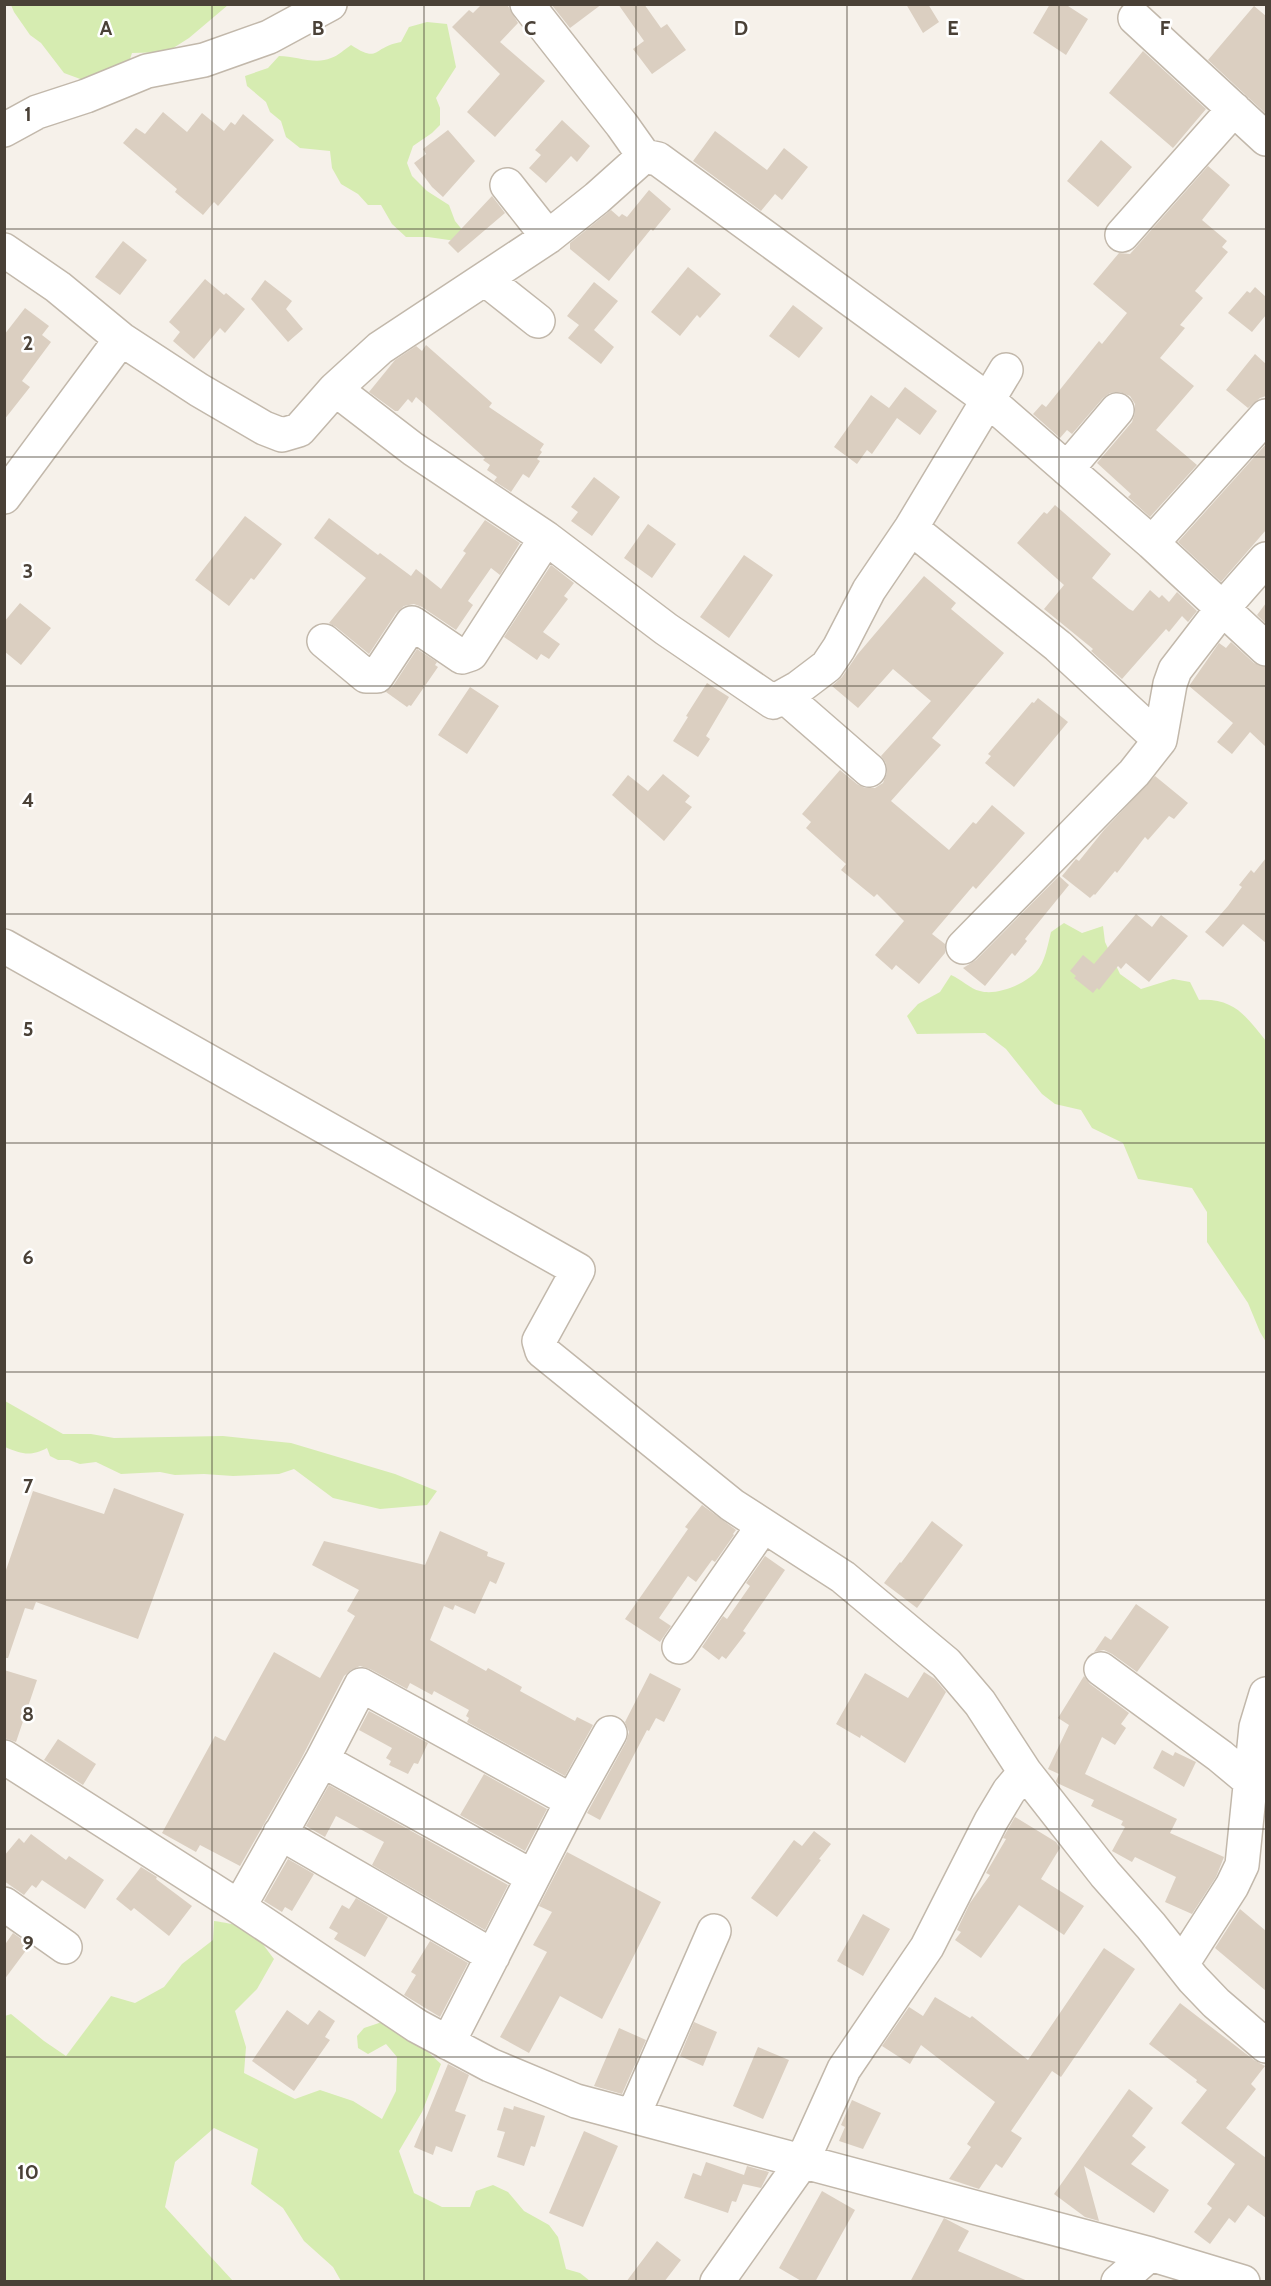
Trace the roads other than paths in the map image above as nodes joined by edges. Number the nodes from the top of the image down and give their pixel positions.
1 (330, 4) edge
2 (527, 4) edge
3 (1135, 18) dead end
4 (1234, 109) junction
5 (4, 130) edge
6 (1266, 139) edge
7 (644, 156) junction
8 (507, 185) dead end
9 (1122, 235) dead end
10 (548, 237) junction
11 (4, 250) edge
12 (485, 279) junction
13 (538, 321) dead end
14 (121, 339) junction
15 (1006, 370) dead end
16 (335, 389) junction
17 (987, 399) junction
18 (1117, 410) dead end
19 (1266, 416) edge
20 (1067, 469) junction
21 (4, 497) edge
22 (912, 528) junction
23 (546, 538) junction
24 (1152, 543) junction
25 (1266, 559) edge
26 (1222, 609) junction
27 (324, 641) dead end
28 (1266, 649) edge
29 (778, 699) junction
30 (1160, 740) junction
31 (869, 770) dead end
32 (4, 946) edge
33 (963, 947) dead end
34 (763, 1526) junction
35 (680, 1647) dead end
36 (1101, 1670) dead end
37 (1266, 1694) edge
38 (610, 1733) dead end
39 (4, 1757) edge
40 (322, 1760) junction
41 (1025, 1772) junction
42 (1250, 1781) junction
43 (572, 1801) junction
44 (280, 1833) junction
45 (1255, 1853) edge
46 (533, 1876) junction
47 (4, 1904) edge
48 (239, 1907) junction
49 (714, 1931) dead end
50 (64, 1947) dead end
51 (493, 1956) junction
52 (1182, 1964) junction
53 (448, 2043) junction
54 (1266, 2046) edge
55 (633, 2116) junction
56 (802, 2162) junction
57 (1150, 2254) junction
58 (717, 2282) edge
59 (1118, 2282) edge
60 (1242, 2282) edge

1 - 5 street
2 - 7 street
3 - 4 street
4 - 6 street
4 - 9 street
7 - 10 street
7 - 17 street
8 - 10 street
10 - 12 street
11 - 14 street
12 - 13 street
12 - 16 street
14 - 16 street
14 - 21 street
15 - 17 street
16 - 23 street
17 - 20 street
17 - 22 street
18 - 20 street
19 - 24 street
20 - 24 street
22 - 29 street
22 - 30 street
23 - 27 street
23 - 29 street
24 - 26 street
25 - 26 street
26 - 28 street
26 - 30 street
29 - 31 street
30 - 33 street
32 - 34 street
34 - 35 street
34 - 41 street
36 - 42 street
37 - 42 street
38 - 43 street
39 - 48 street
40 - 43 street
40 - 44 street
40 - 46 street
41 - 52 street
41 - 56 street
42 - 45 street
43 - 46 street
44 - 48 street
44 - 51 street
45 - 52 street
46 - 51 street
47 - 50 street
48 - 53 street
49 - 55 street
51 - 53 street
52 - 54 street
53 - 55 street
55 - 56 street
56 - 57 street
56 - 58 street
57 - 59 street
57 - 60 street

